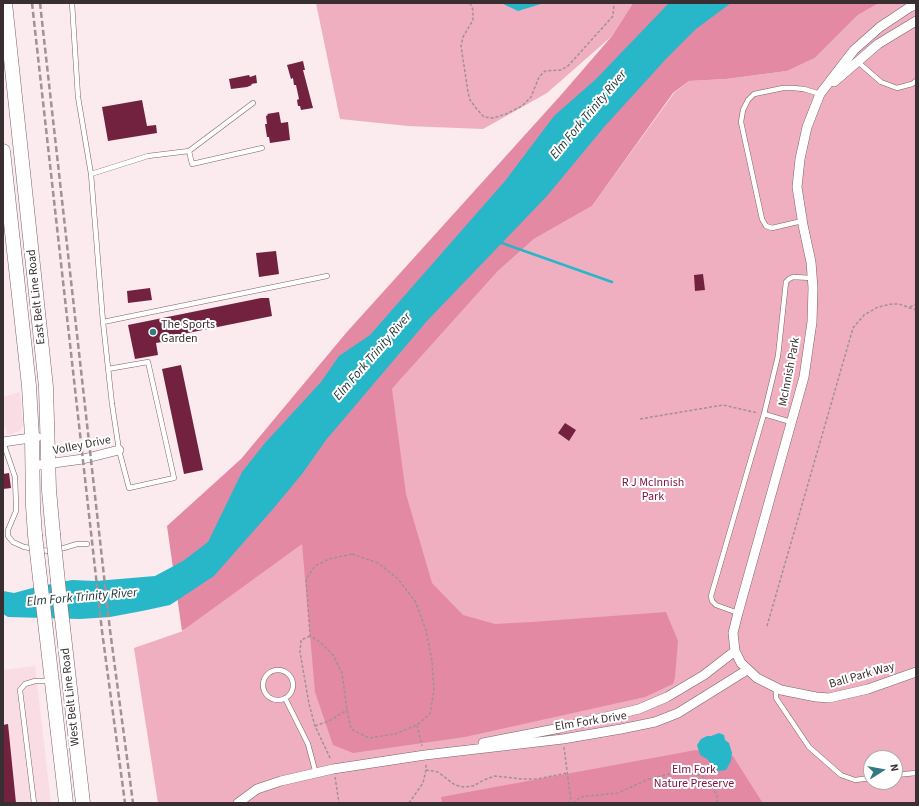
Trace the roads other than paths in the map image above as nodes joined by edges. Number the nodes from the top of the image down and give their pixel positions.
1 (4, 3) edge
2 (72, 3) edge
3 (916, 5) edge
4 (916, 21) edge
5 (850, 55) junction
6 (858, 61) junction
7 (916, 81) edge
8 (820, 94) junction
9 (253, 103) dead end
10 (262, 148) dead end
11 (3, 151) edge
12 (189, 151) junction
13 (91, 174) junction
14 (802, 221) junction
15 (327, 276) dead end
16 (812, 278) junction
17 (103, 322) junction
18 (108, 369) junction
19 (764, 414) junction
20 (792, 422) junction
21 (48, 435) junction
22 (32, 437) junction
23 (3, 442) edge
24 (119, 450) junction
25 (49, 464) junction
26 (32, 466) junction
27 (87, 544) dead end
28 (60, 592) joint
29 (42, 596) joint
30 (738, 613) junction
31 (735, 651) junction
32 (747, 670) junction
33 (916, 672) edge
34 (51, 681) junction
35 (776, 687) junction
36 (285, 698) junction
37 (425, 755) junction
38 (916, 773) edge
39 (316, 774) junction
40 (903, 775) edge
41 (863, 779) edge
42 (34, 803) edge
43 (66, 803) edge
44 (83, 803) edge
45 (238, 803) edge

1 - 21 main road, East Belt Line Road
2 - 13 lane
3 - 5 street, McInnish Park
4 - 6 street, McInnish Park
5 - 6 lane
5 - 8 street, McInnish Park
6 - 7 lane
6 - 8 street, McInnish Park
8 - 14 street, McInnish Park
8 - 14 lane
9 - 12 lane
10 - 12 lane
11 - 22 main road, East Belt Line Road
12 - 13 lane
13 - 17 lane
14 - 16 street, McInnish Park
15 - 17 lane
16 - 19 lane
16 - 20 street, McInnish Park
17 - 18 lane
18 - 24 lane
18 - 24 lane
19 - 20 lane
19 - 30 lane
20 - 30 street, McInnish Park
21 - 22 street
21 - 25 main road, East Belt Line Road
22 - 23 street
22 - 26 main road, East Belt Line Road
23 - 27 lane
24 - 25 street, Volley Drive
25 - 26 street, Volley Drive
25 - 28 main road, East Belt Line Road, bridge
26 - 29 main road, East Belt Line Road, bridge
28 - 44 main road, West Belt Line Road
29 - 34 main road, West Belt Line Road
30 - 31 street, McInnish Park
31 - 32 street, Ball Park Way
31 - 37 street, Elm Fork Drive
32 - 35 street, Ball Park Way
32 - 37 street, Elm Fork Drive
33 - 35 street, Ball Park Way
34 - 42 lane
34 - 43 main road, West Belt Line Road
35 - 41 lane
36 - 36 lane
36 - 39 lane
37 - 39 street, Elm Fork Drive
38 - 40 lane
39 - 45 street, Elm Fork Drive

